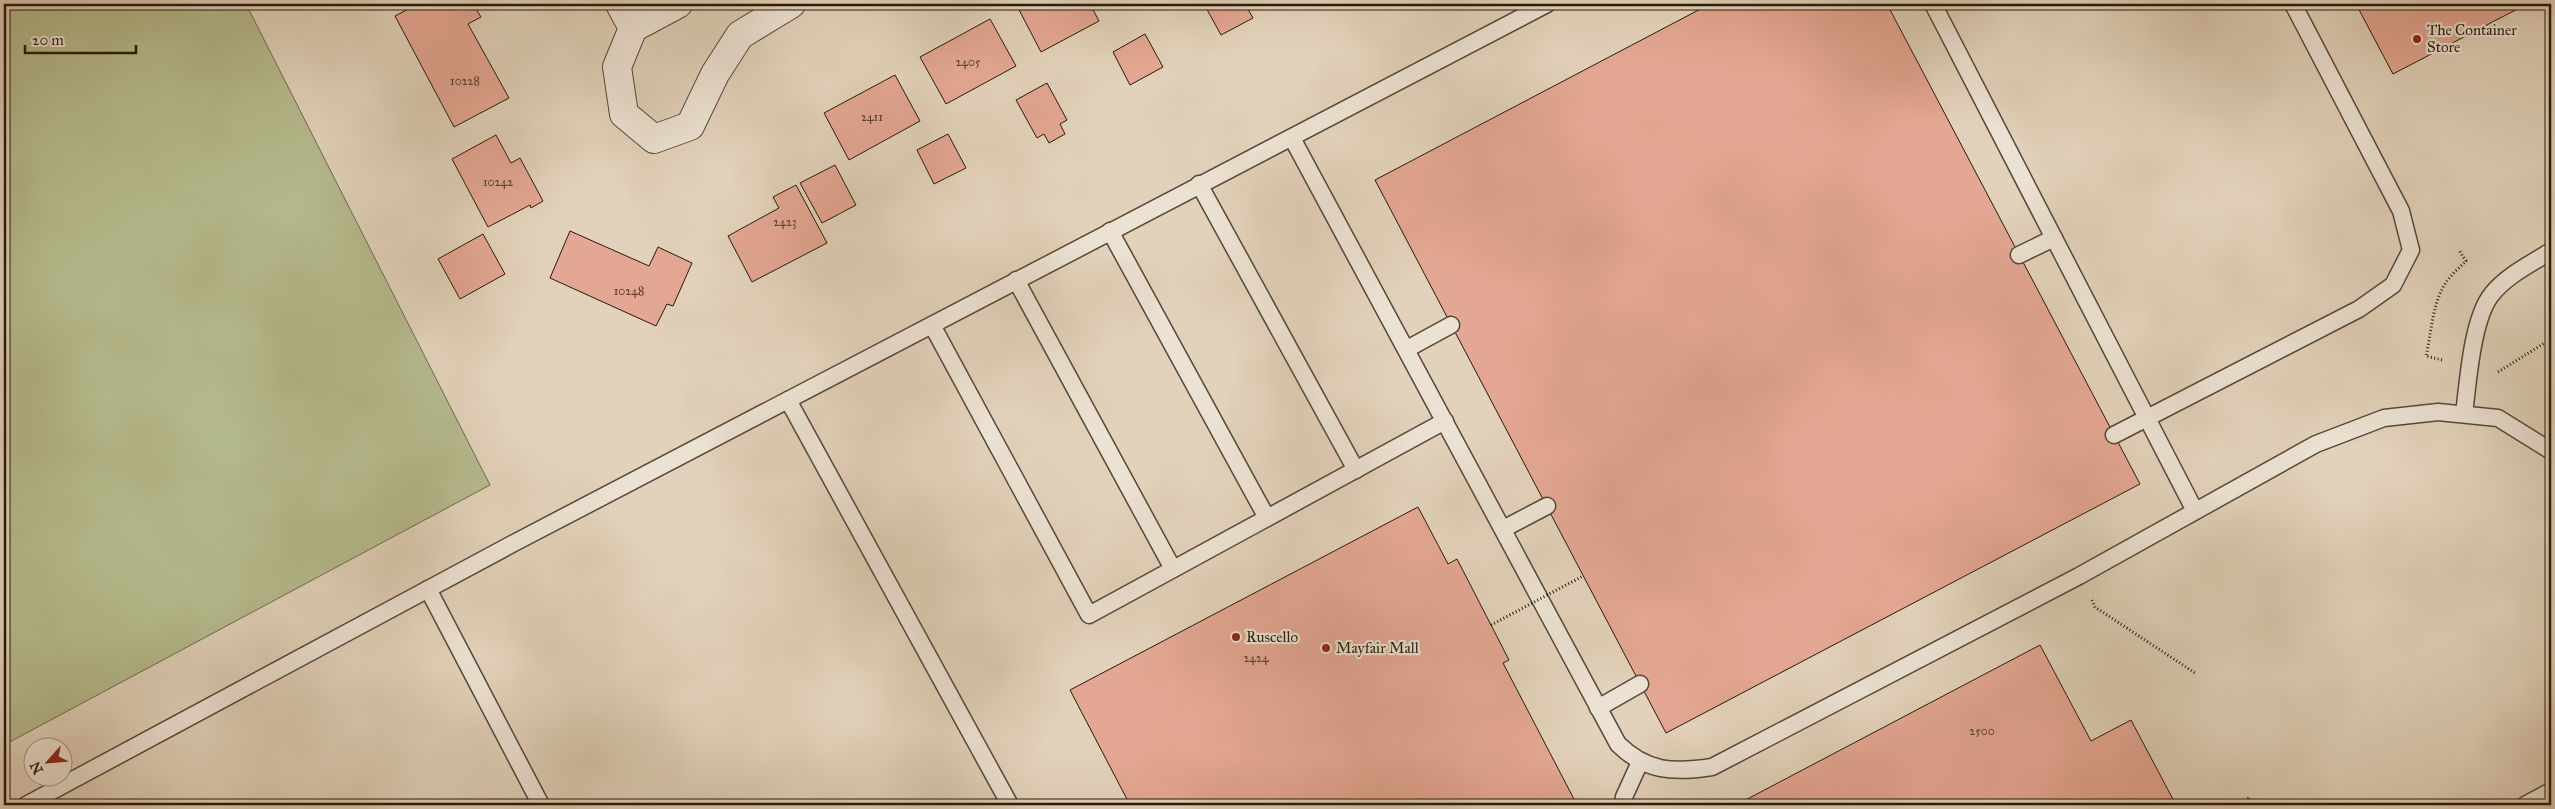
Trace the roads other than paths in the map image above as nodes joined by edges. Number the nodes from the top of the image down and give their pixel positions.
1 (620, 4) edge
2 (678, 4) edge
3 (791, 4) edge
4 (1546, 4) edge
5 (1933, 4) edge
6 (2293, 4) edge
7 (633, 28) junction
8 (1292, 138) junction
9 (1199, 184) junction
10 (1110, 231) junction
11 (2054, 238) junction
12 (2551, 251) edge
13 (2019, 255) dead end
14 (1016, 280) junction
15 (932, 325) junction
16 (1451, 325) dead end
17 (1406, 349) junction
18 (788, 400) junction
19 (2464, 414) junction
20 (2148, 417) junction
21 (1445, 421) junction
22 (2114, 435) dead end
23 (2551, 451) edge
24 (1356, 470) junction
25 (1547, 506) dead end
26 (2196, 511) junction
27 (1267, 518) junction
28 (1502, 529) junction
29 (1173, 569) junction
30 (428, 589) junction
31 (1640, 684) dead end
32 (1598, 708) junction
33 (1640, 762) junction
34 (2551, 791) edge
35 (26, 805) edge
36 (541, 805) edge
37 (1010, 805) edge
38 (1623, 805) edge
39 (2524, 805) edge

1 - 7 street
2 - 7 street
3 - 7 street
4 - 8 lane
5 - 11 lane
6 - 20 lane
8 - 9 lane
8 - 17 lane
9 - 10 lane
9 - 24 lane
10 - 14 lane
10 - 27 lane
11 - 13 lane
11 - 20 lane
12 - 19 lane
14 - 15 lane
14 - 29 lane
15 - 18 lane
15 - 29 lane
16 - 17 lane
17 - 21 lane
18 - 30 lane
18 - 37 lane
19 - 23 lane
19 - 26 lane
20 - 22 lane
20 - 26 lane
21 - 24 lane
21 - 28 lane
24 - 27 lane
25 - 28 lane
26 - 33 lane
27 - 29 lane
28 - 32 lane
30 - 35 lane
30 - 36 lane
31 - 32 lane
32 - 33 lane
33 - 38 lane
34 - 39 lane

